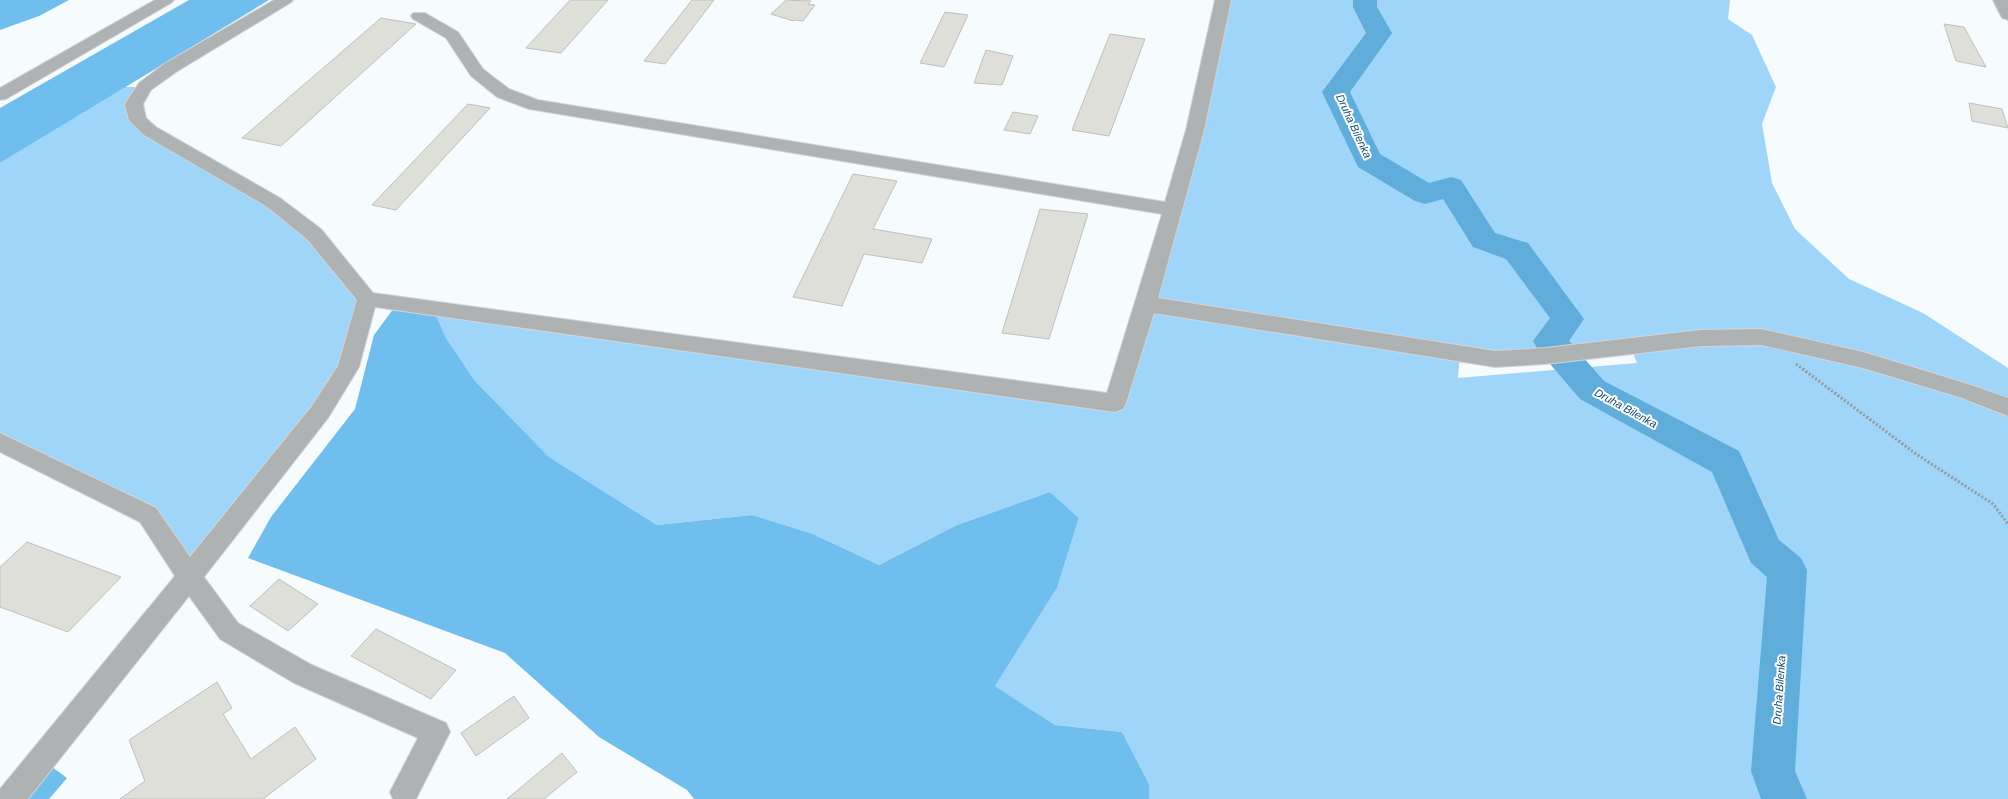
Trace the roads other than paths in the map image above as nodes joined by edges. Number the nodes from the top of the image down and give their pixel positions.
1 (166, 0) edge
2 (285, 0) edge
3 (2001, 0) edge
4 (1218, 1) edge
5 (2008, 15) edge
6 (419, 16) dead end
7 (0, 95) edge
8 (1172, 209) junction
9 (367, 299) junction
10 (1146, 304) junction
11 (2008, 407) edge
12 (0, 442) edge
13 (189, 577) junction
14 (404, 792) dead end
15 (10, 799) edge

1 - 7 street
2 - 9 street
3 - 5 street
4 - 8 street
6 - 8 street
8 - 10 street
9 - 10 street
9 - 13 street
10 - 11 street
12 - 13 street
13 - 14 street
13 - 15 street

